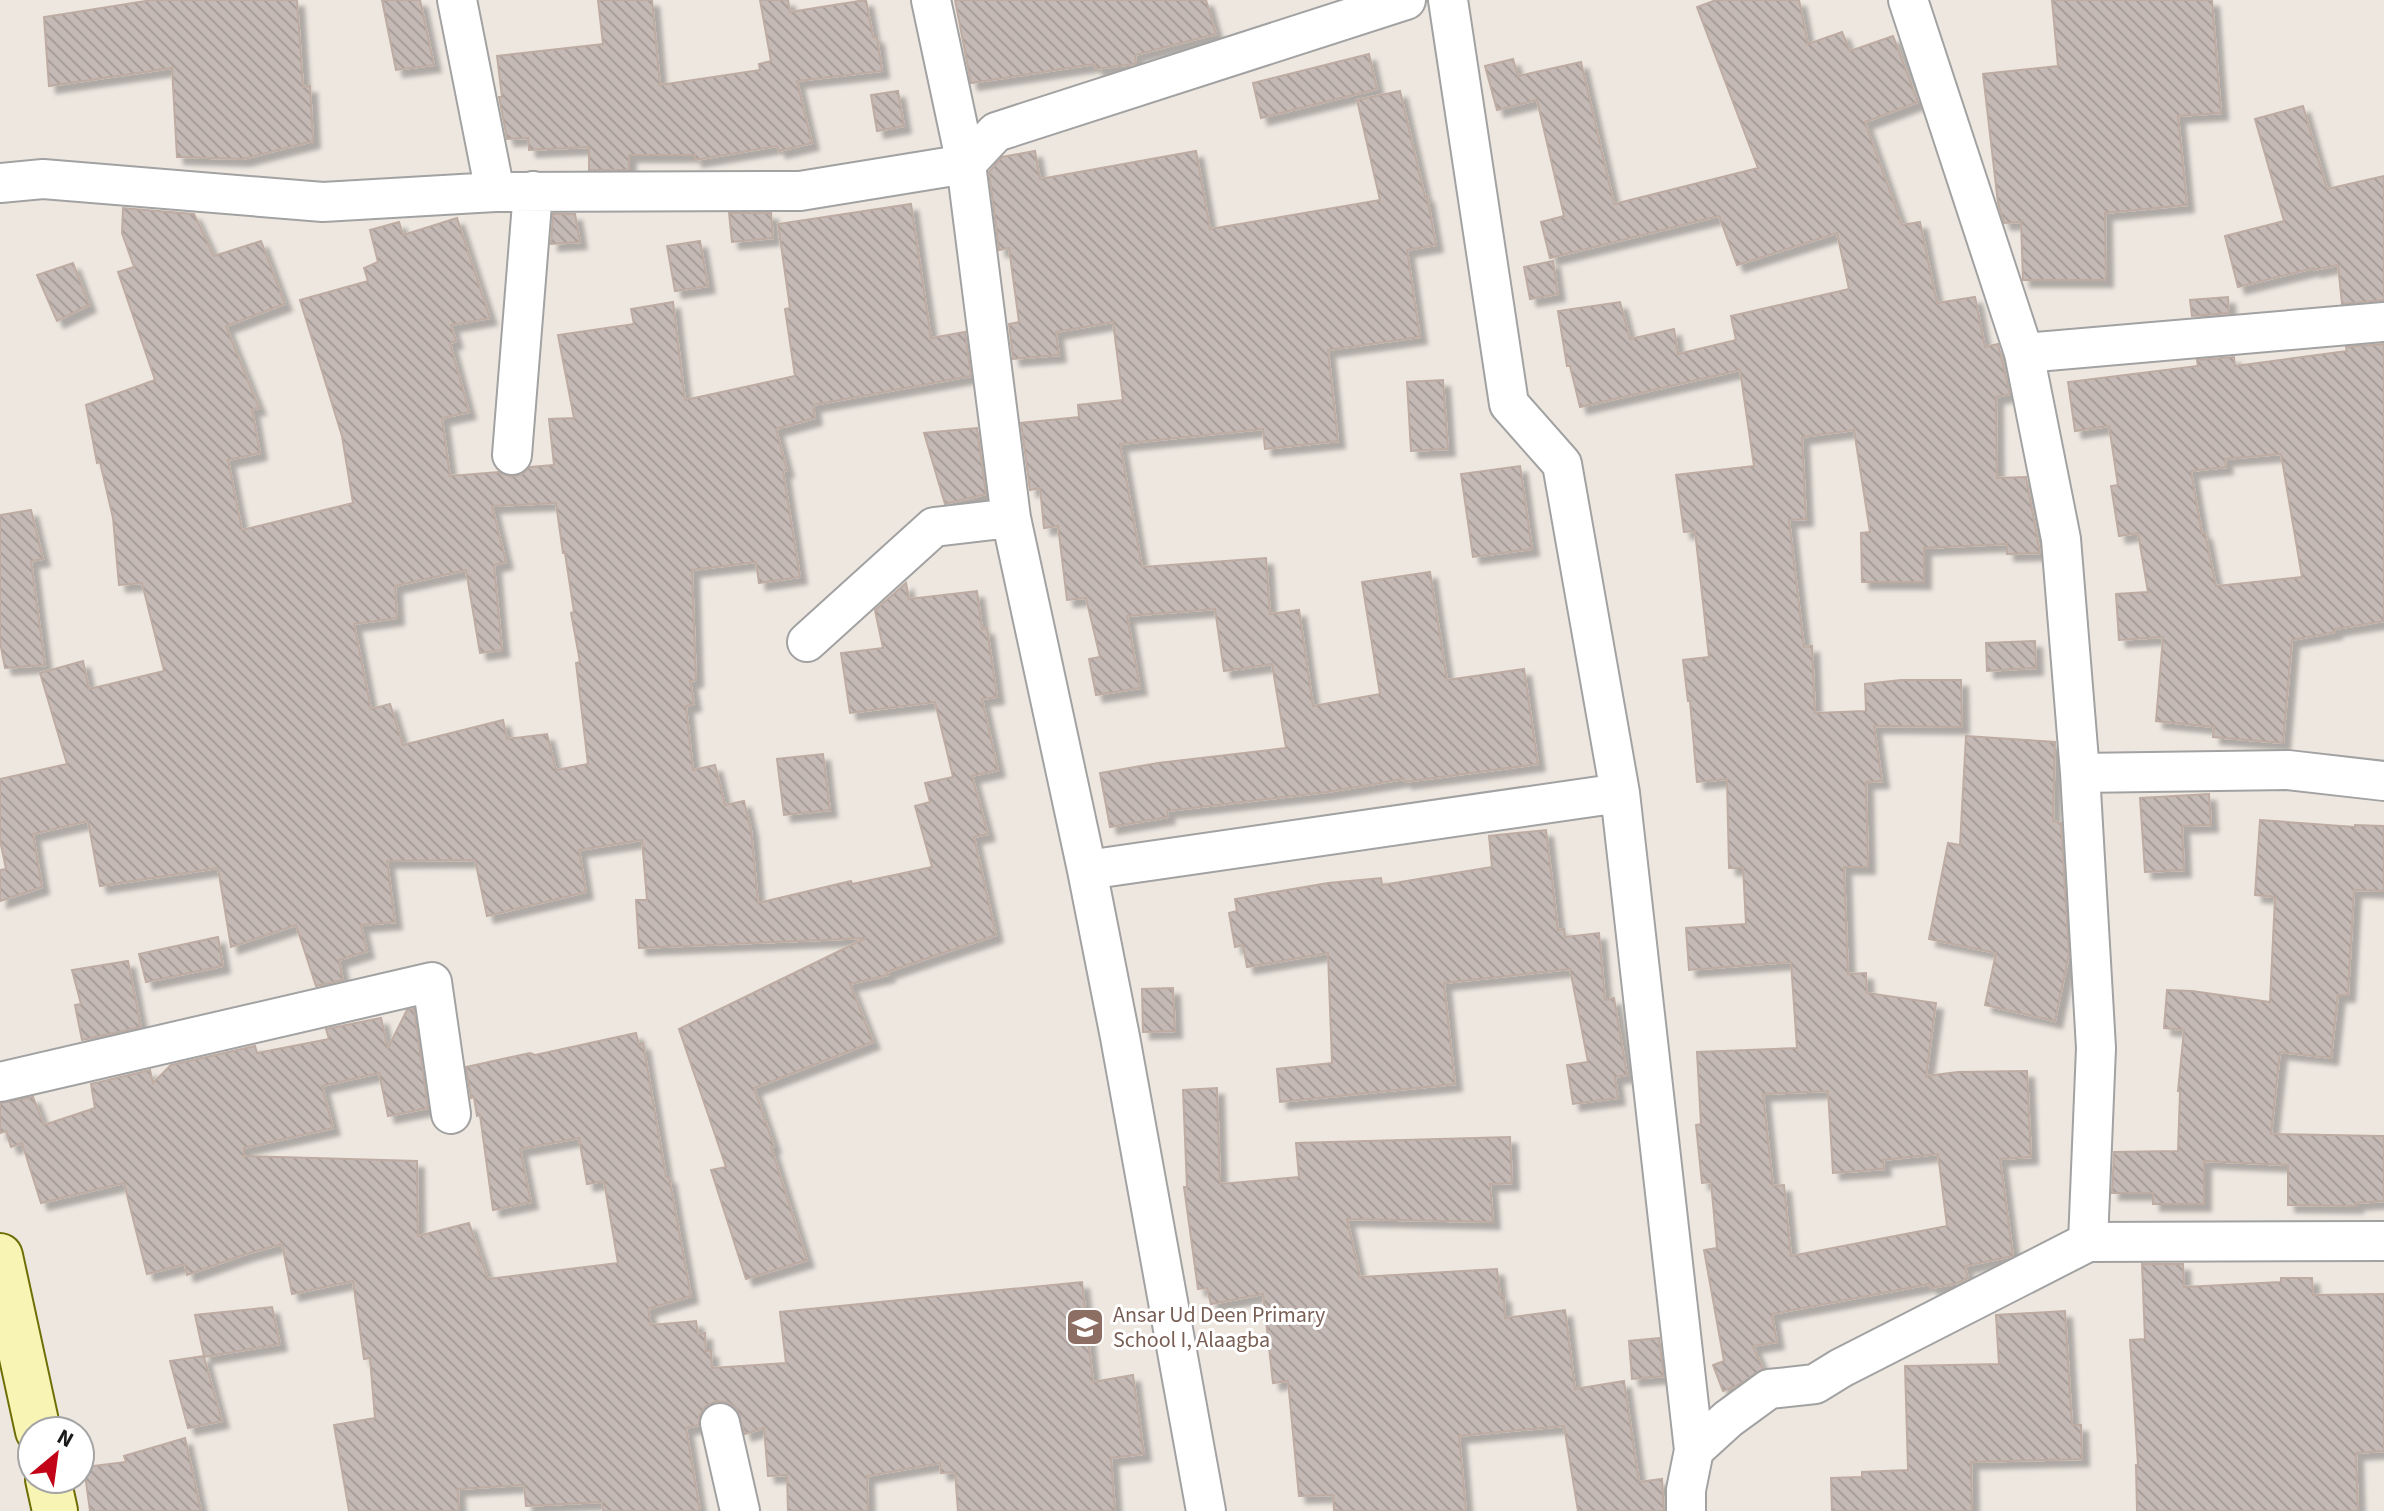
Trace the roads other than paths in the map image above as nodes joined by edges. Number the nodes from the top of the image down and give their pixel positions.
1 (457, 0) edge
2 (931, 0) edge
3 (1406, 0) edge
4 (1448, 0) edge
5 (1908, 0) edge
6 (966, 164) junction
7 (0, 183) edge
8 (533, 191) junction
9 (495, 192) junction
10 (2384, 322) edge
11 (2024, 353) junction
12 (512, 455) dead end
13 (1011, 518) junction
14 (807, 642) dead end
15 (2080, 773) junction
16 (2384, 781) edge
17 (1620, 793) junction
18 (1087, 870) junction
19 (0, 1082) edge
20 (451, 1114) dead end
21 (2384, 1241) edge
22 (2088, 1242) junction
23 (0, 1256) edge
24 (35, 1415) edge
25 (720, 1423) dead end
26 (1694, 1450) junction
27 (740, 1511) edge
28 (1206, 1511) edge
29 (1686, 1511) edge

1 - 9 street
2 - 6 street
3 - 6 street
4 - 17 street
5 - 11 street
6 - 8 street
6 - 13 street
7 - 9 street
8 - 9 street
8 - 12 street
10 - 11 street
11 - 15 street
13 - 14 street
13 - 18 street
15 - 16 street
15 - 22 street
17 - 18 street
17 - 26 street
18 - 28 street
19 - 20 street
21 - 22 street
22 - 26 street
23 - 24 street
25 - 27 street
26 - 29 street

